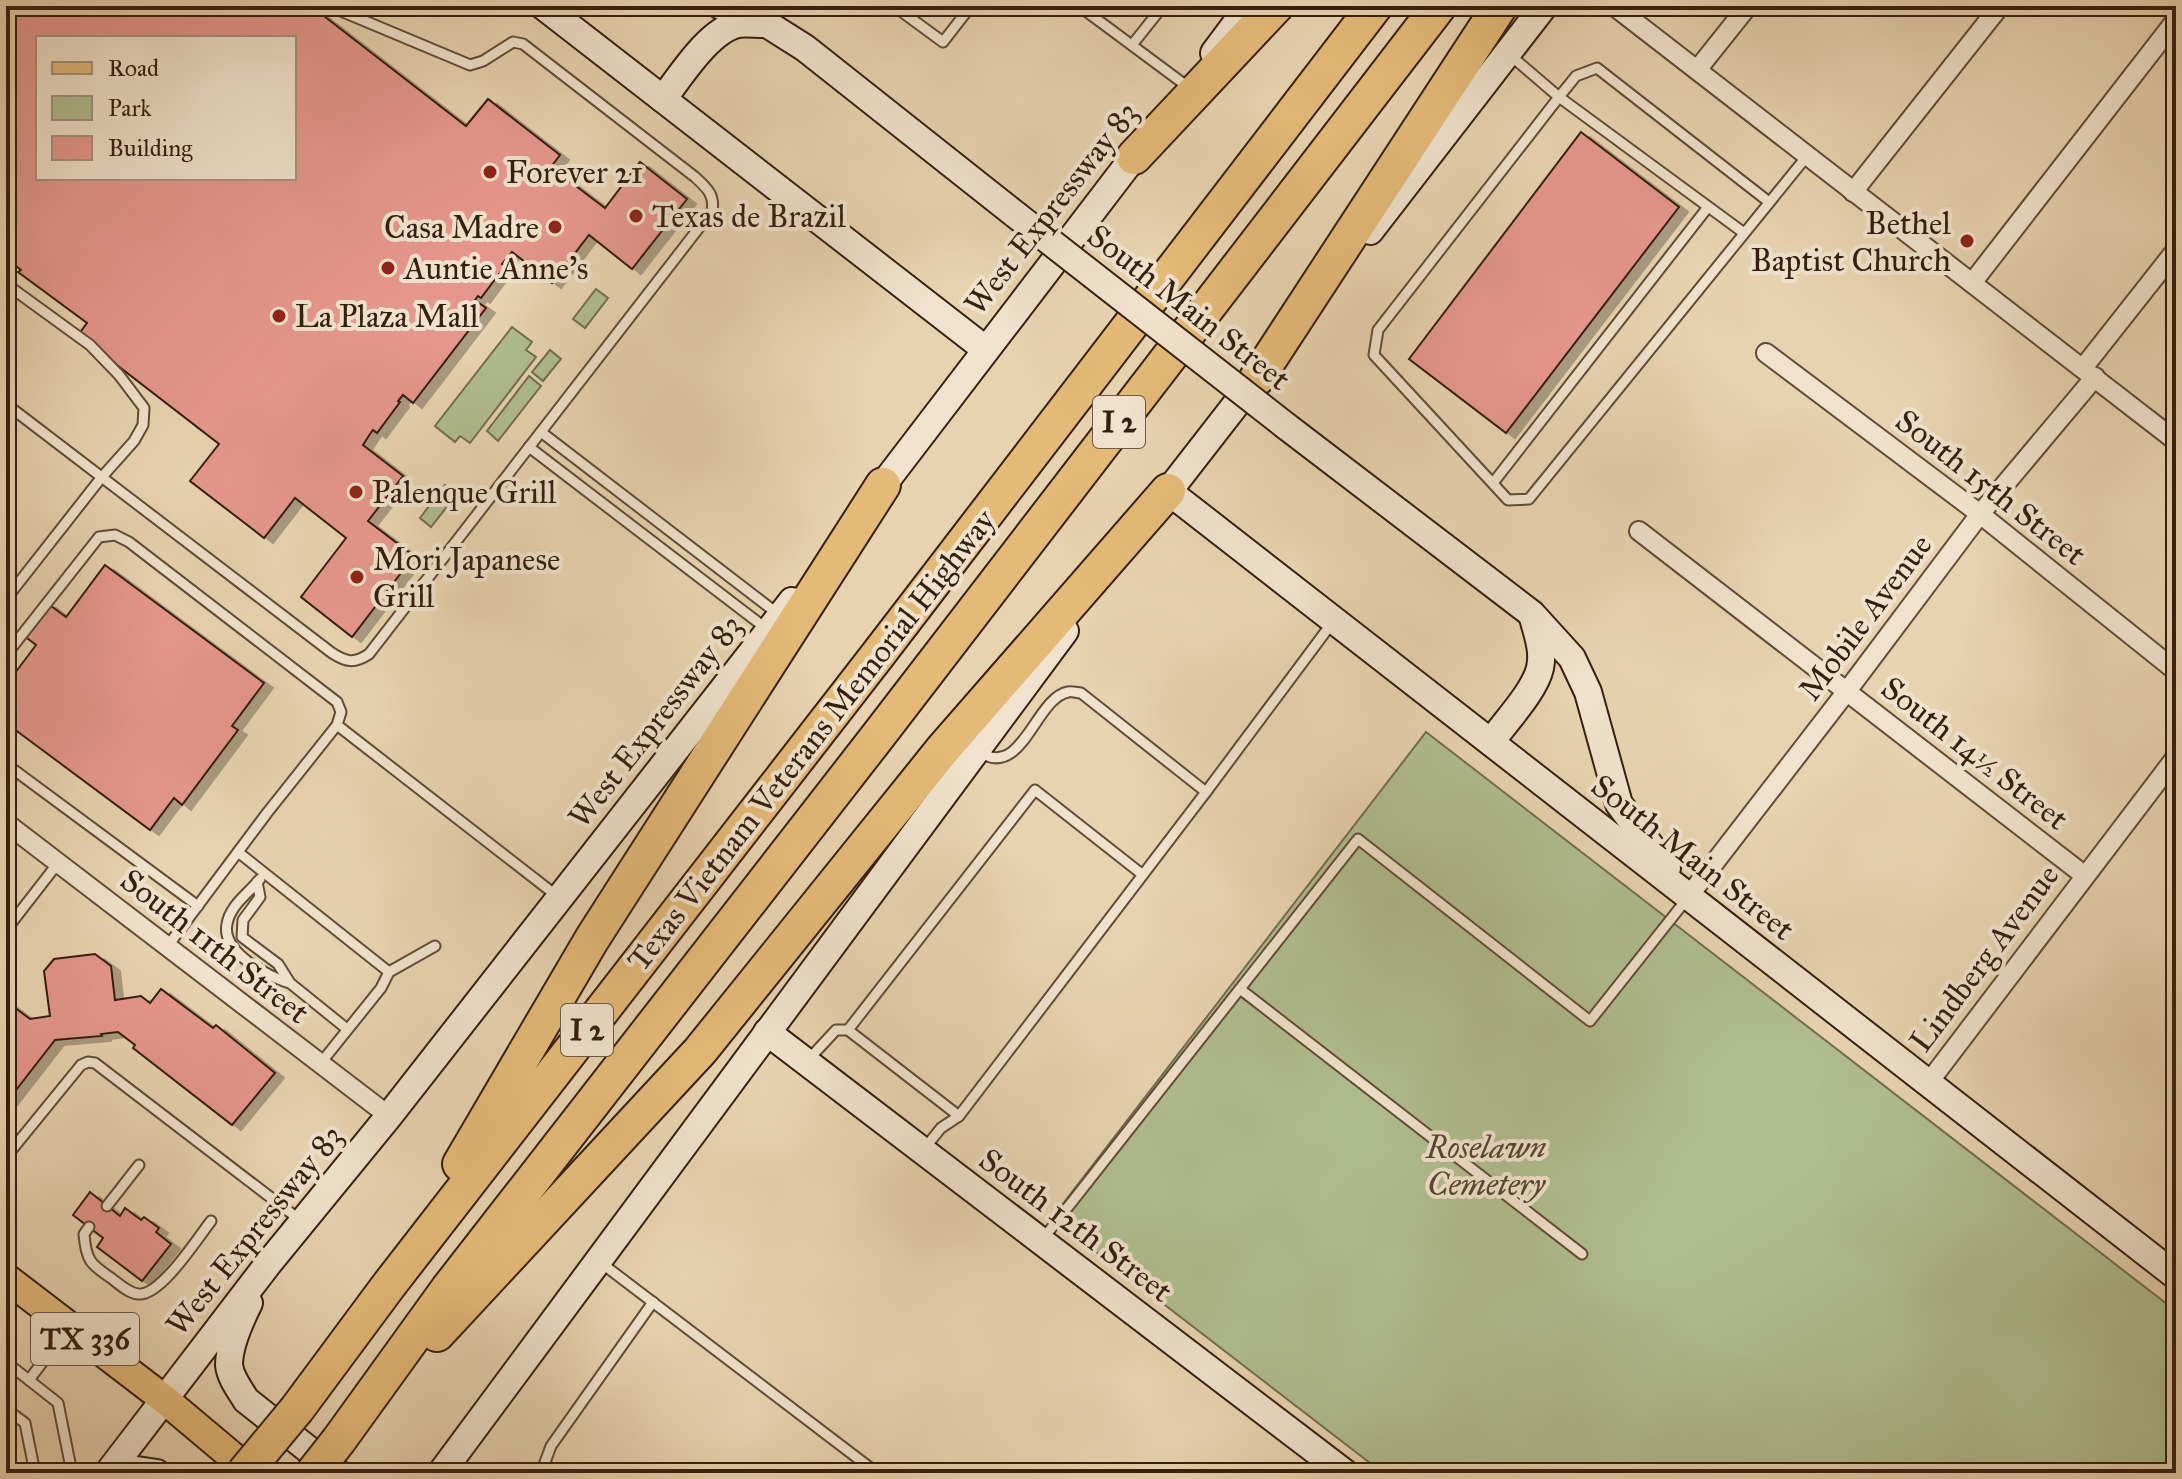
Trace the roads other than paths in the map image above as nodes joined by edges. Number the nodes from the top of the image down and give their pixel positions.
1 (329, 6) edge
2 (543, 6) edge
3 (721, 6) edge
4 (894, 6) edge
5 (971, 6) edge
6 (1079, 6) edge
7 (1163, 6) edge
8 (1249, 6) edge
9 (1276, 6) edge
10 (1375, 6) edge
11 (1439, 6) edge
12 (1500, 6) edge
13 (1544, 6) edge
14 (1614, 6) edge
15 (1748, 6) edge
16 (2000, 6) edge
17 (2176, 20) edge
18 (767, 24) junction
19 (1132, 45) junction
20 (1507, 53) junction
21 (1697, 70) junction
22 (1188, 87) junction
23 (1559, 97) junction
24 (663, 99) junction
25 (1807, 156) junction
26 (1134, 157) junction
27 (1853, 192) junction
28 (1769, 202) junction
29 (1708, 207) junction
30 (1744, 233) junction
31 (2176, 250) edge
32 (1972, 283) junction
33 (6, 284) edge
34 (985, 349) junction
35 (1766, 353) dead end
36 (2089, 372) junction
37 (1257, 378) junction
38 (6, 404) edge
39 (541, 432) junction
40 (2176, 441) edge
41 (529, 447) junction
42 (101, 478) junction
43 (1493, 483) junction
44 (883, 485) junction
45 (1168, 491) junction
46 (1980, 514) junction
47 (1639, 531) dead end
48 (6, 599) edge
49 (1532, 614) junction
50 (1334, 620) junction
51 (775, 623) junction
52 (6, 655) edge
53 (2176, 671) edge
54 (1847, 691) junction
55 (337, 725) junction
56 (1491, 742) junction
57 (976, 751) junction
58 (2176, 757) edge
59 (6, 764) edge
60 (1206, 792) junction
61 (6, 823) edge
62 (238, 852) junction
63 (58, 863) junction
64 (264, 873) junction
65 (1143, 875) junction
66 (2084, 875) junction
67 (257, 882) junction
68 (1688, 897) junction
69 (559, 899) junction
70 (198, 906) junction
71 (6, 930) edge
72 (435, 946) dead end
73 (167, 947) junction
74 (389, 972) junction
75 (290, 983) junction
76 (1240, 989) junction
77 (347, 1029) junction
78 (848, 1030) junction
79 (767, 1032) junction
80 (806, 1062) junction
81 (320, 1064) junction
82 (1929, 1082) junction
83 (389, 1116) junction
84 (959, 1116) junction
85 (923, 1151) junction
86 (6, 1157) edge
87 (139, 1165) dead end
88 (107, 1206) dead end
89 (211, 1221) dead end
90 (303, 1222) junction
91 (89, 1227) dead end
92 (1041, 1241) junction
93 (1582, 1254) dead end
94 (599, 1262) junction
95 (268, 1264) junction
96 (2176, 1276) edge
97 (6, 1278) edge
98 (389, 1285) junction
99 (653, 1302) junction
100 (69, 1326) junction
101 (6, 1362) edge
102 (29, 1380) junction
103 (164, 1399) junction
104 (6, 1409) edge
105 (338, 1457) edge
106 (441, 1472) edge
107 (39, 1473) edge
108 (72, 1473) edge
109 (108, 1473) edge
110 (117, 1473) edge
111 (157, 1473) edge
112 (244, 1473) edge
113 (252, 1473) edge
114 (313, 1473) edge
115 (541, 1473) edge
116 (877, 1473) edge
117 (1345, 1473) edge

1 - 39 lane
2 - 24 street
3 - 18 street, South Main Street
4 - 5 lane
6 - 19 lane
7 - 19 lane
8 - 22 street, West Expressway 83
9 - 26 highway
10 - 98 highway, Texas Vietnam Veterans Memorial Highway / I 2
11 - 105 highway, Texas Vietnam Veterans Memorial Highway / I 2
12 - 37 highway
13 - 20 street
14 - 21 street
15 - 21 street
16 - 27 street
17 - 32 street
18 - 24 street
18 - 49 street, South Main Street, bridge
19 - 22 lane
20 - 23 lane
20 - 37 street
21 - 25 street
22 - 26 street, West Expressway 83
23 - 28 lane
23 - 29 lane
23 - 43 lane
24 - 34 street
25 - 27 street
25 - 28 lane
26 - 34 street, West Expressway 83
27 - 32 street
28 - 30 lane
29 - 30 lane
29 - 43 lane
30 - 43 lane
31 - 36 street, Mobile Avenue
32 - 36 street
33 - 42 lane
34 - 44 street, West Expressway 83
35 - 46 street, South 15th Street
36 - 40 street
36 - 46 street, Mobile Avenue
37 - 45 street
38 - 42 lane
39 - 41 lane
39 - 51 lane
41 - 42 lane
41 - 51 lane
42 - 48 lane
44 - 51 street, West Expressway 83
44 - 98 highway
45 - 50 street, South Main Street
45 - 57 street
45 - 105 highway
46 - 53 street, South 15th Street
46 - 54 street, Mobile Avenue
47 - 54 street, South 14½ Street
49 - 56 street
49 - 68 street, South Main Street
50 - 56 street, South Main Street
50 - 60 lane
51 - 69 street, West Expressway 83
52 - 55 lane
54 - 66 street, South 14½ Street
54 - 68 street, Mobile Avenue
55 - 62 lane
55 - 69 lane
56 - 68 street, South Main Street
57 - 60 lane
57 - 79 street
58 - 66 street, Lindberg Avenue
59 - 70 lane
60 - 65 lane
61 - 63 street, South 11th Street
62 - 64 lane
62 - 70 lane
63 - 71 lane
63 - 73 street, South 11th Street
64 - 67 lane
64 - 74 lane
65 - 78 lane
65 - 84 lane
66 - 82 street, Lindberg Avenue
67 - 75 lane
67 - 75 lane
68 - 76 lane
68 - 82 street, South Main Street
69 - 83 street, West Expressway 83
70 - 73 lane
72 - 74 lane
73 - 81 street, South 11th Street
74 - 77 lane
75 - 77 lane
76 - 92 lane
76 - 93 lane
77 - 81 lane
78 - 80 lane
78 - 84 lane
79 - 80 street, South 12th Street
79 - 94 street
80 - 85 street, South 12th Street
81 - 83 street, South 11th Street
82 - 96 street, South Main Street
83 - 90 street, West Expressway 83
84 - 85 lane
85 - 92 street, South 12th Street
86 - 90 lane
87 - 88 lane
89 - 91 lane
90 - 95 street, West Expressway 83
92 - 117 street, South 12th Street
94 - 99 lane
94 - 106 street
95 - 103 street, West Expressway 83
95 - 105 street
97 - 100 main road, TX 336
98 - 112 highway, Texas Vietnam Veterans Memorial Highway / I 2, bridge
99 - 115 lane
99 - 116 lane
100 - 102 lane
100 - 103 main road, TX 336
101 - 102 lane
102 - 108 lane
103 - 109 street, West Expressway 83
103 - 113 main road, TX 336
104 - 107 lane
105 - 114 highway, Texas Vietnam Veterans Memorial Highway / I 2, bridge
110 - 111 street

